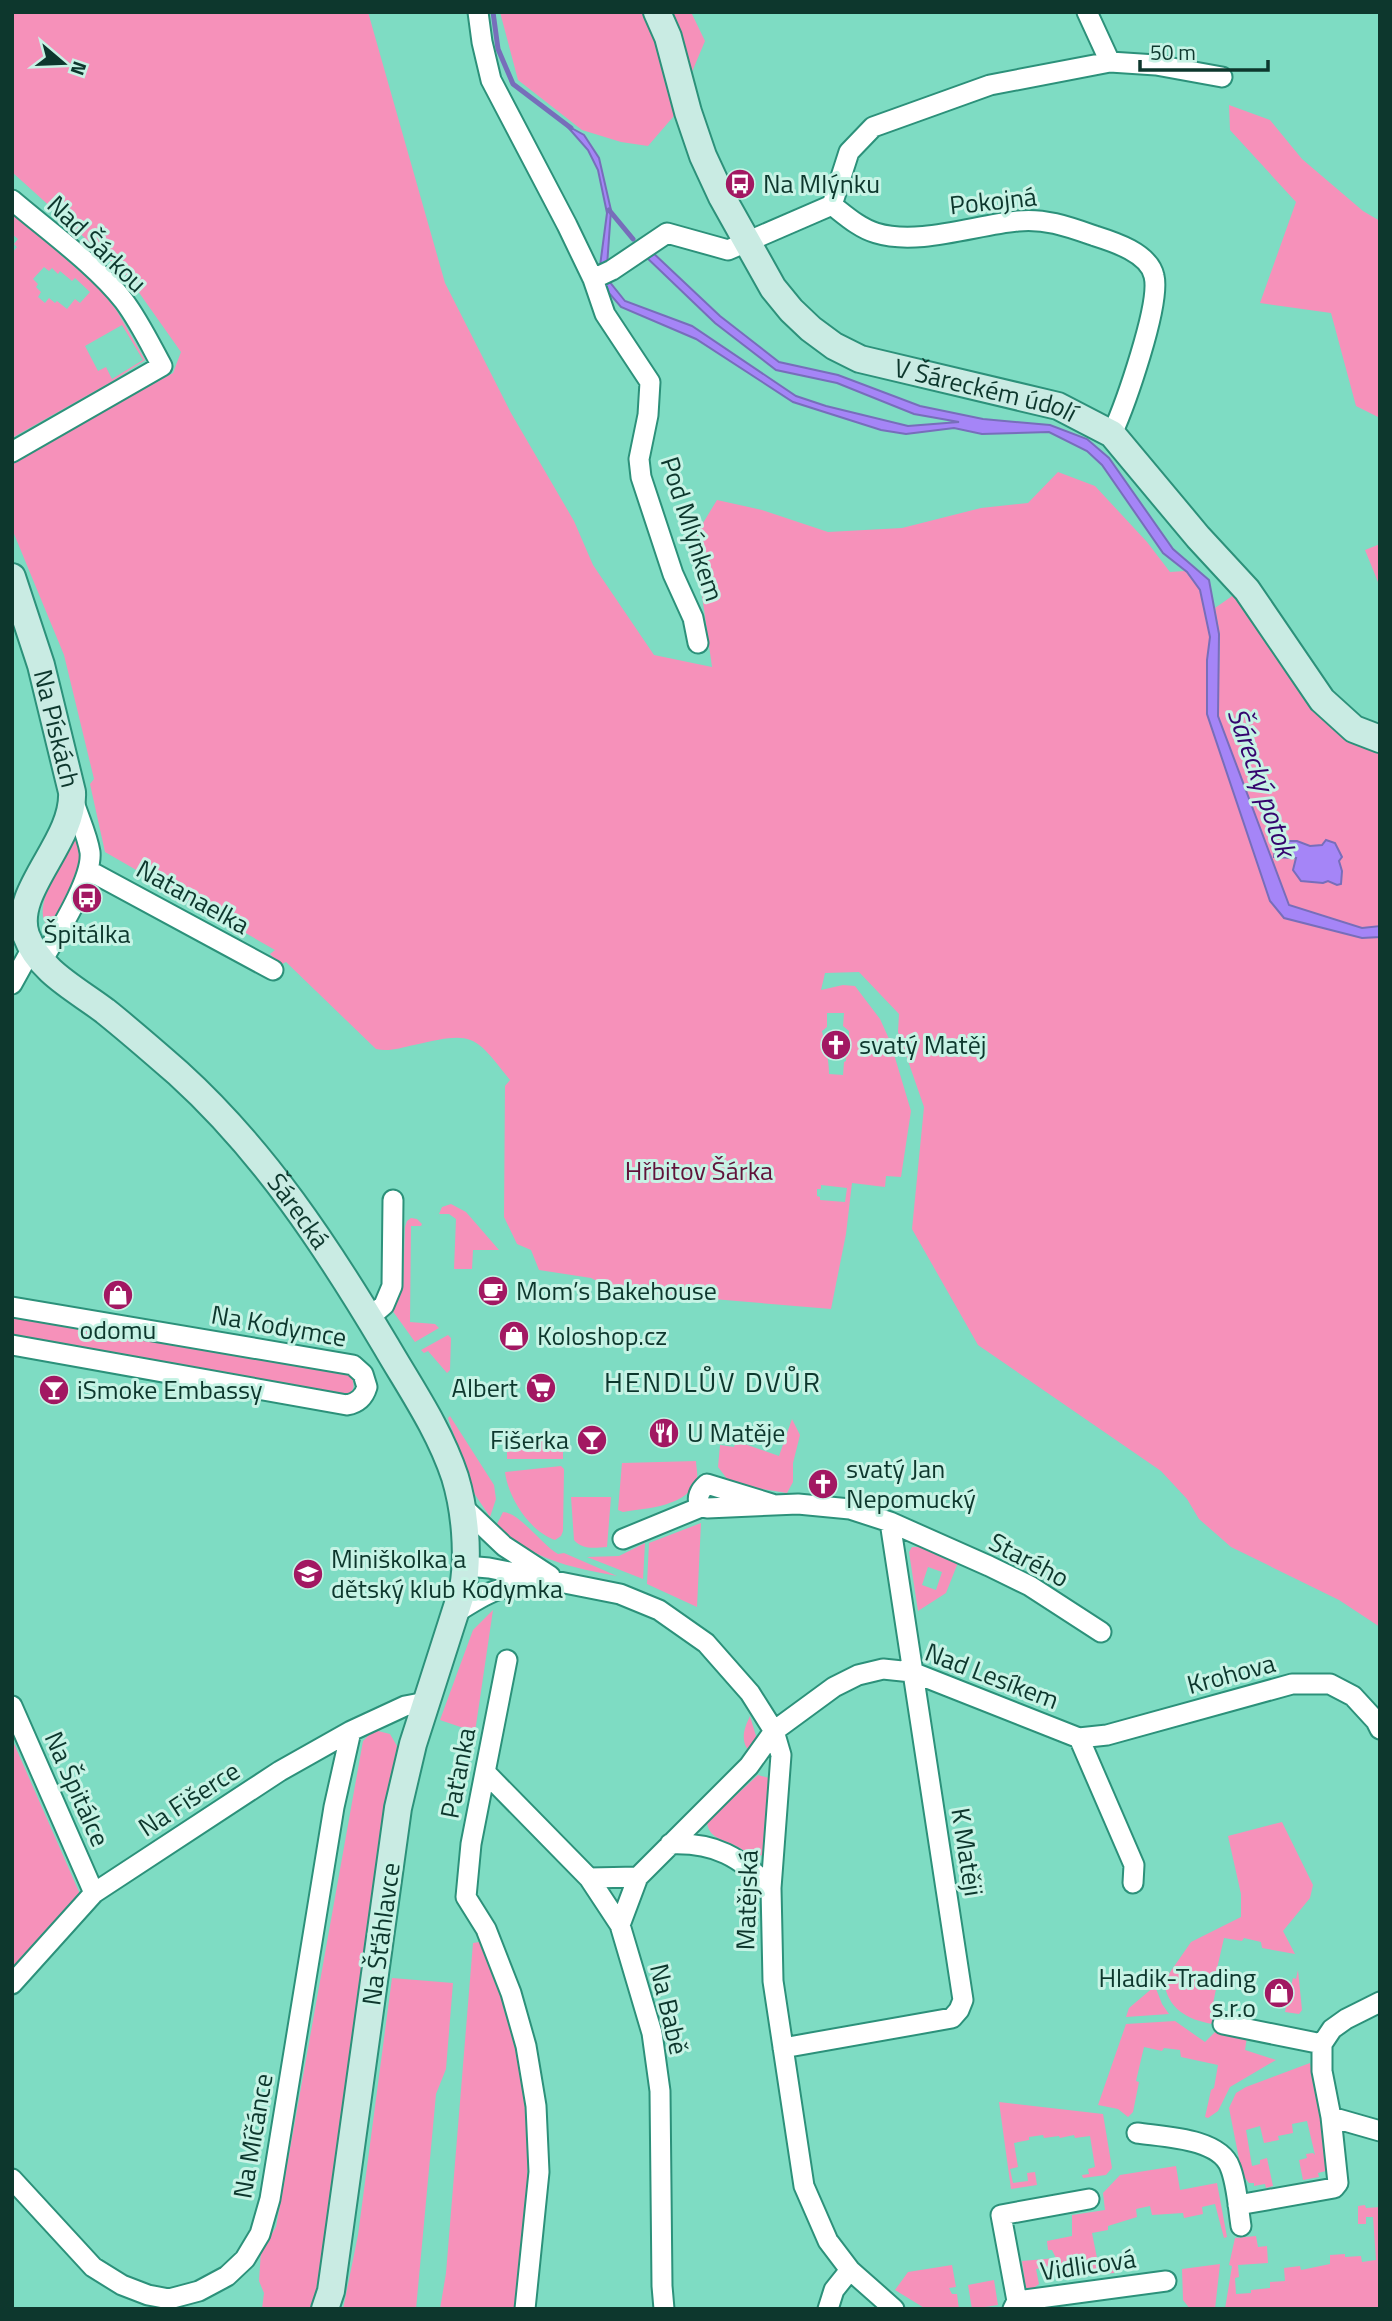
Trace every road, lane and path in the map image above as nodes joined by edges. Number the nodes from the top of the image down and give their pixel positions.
1 (478, 12) edge
2 (657, 12) edge
3 (1087, 12) edge
4 (1110, 61) junction
5 (1222, 77) dead end
6 (12, 200) edge
7 (832, 205) junction
8 (749, 242) junction
9 (602, 275) junction
10 (1112, 434) junction
11 (12, 452) edge
12 (12, 577) edge
13 (698, 643) dead end
14 (1380, 739) edge
15 (73, 799) junction
16 (88, 870) junction
17 (29, 951) edge
18 (273, 970) dead end
19 (12, 984) edge
20 (393, 1200) dead end
21 (12, 1307) edge
22 (369, 1318) junction
23 (12, 1345) edge
24 (460, 1504) junction
25 (890, 1522) junction
26 (623, 1539) dead end
27 (466, 1566) junction
28 (560, 1583) junction
29 (457, 1612) junction
30 (1101, 1633) dead end
31 (507, 1660) dead end
32 (912, 1672) junction
33 (426, 1702) junction
34 (12, 1706) edge
35 (1380, 1729) edge
36 (351, 1731) junction
37 (774, 1731) junction
38 (1080, 1738) junction
39 (486, 1773) junction
40 (670, 1844) junction
41 (638, 1877) junction
42 (589, 1878) junction
43 (1133, 1883) dead end
44 (771, 1888) junction
45 (94, 1893) junction
46 (620, 1925) junction
47 (12, 1984) edge
48 (1380, 2002) edge
49 (1223, 2024) dead end
50 (1322, 2044) junction
51 (783, 2048) junction
52 (1331, 2117) junction
53 (1380, 2131) edge
54 (1137, 2133) dead end
55 (12, 2179) edge
56 (1089, 2199) dead end
57 (1238, 2205) junction
58 (1241, 2226) dead end
59 (850, 2270) junction
60 (1166, 2281) dead end
61 (1015, 2305) edge
62 (325, 2309) edge
63 (525, 2309) edge
64 (664, 2309) edge
65 (828, 2309) edge
66 (894, 2309) edge

1 - 9 street, Pod Mlýnkem
2 - 8 street, V Šáreckém údolí
3 - 4 street
4 - 5 street
4 - 7 street
6 - 11 street, Nad Šárkou
7 - 8 street
7 - 10 street, Pokojná
8 - 9 street
8 - 10 street, V Šáreckém údolí
9 - 13 street, Pod Mlýnkem
10 - 14 street, V Šáreckém údolí
12 - 15 street, Na Pískách
15 - 16 street, Na Pískách
15 - 17 street, Na Pískách
16 - 17 street, Na Pískách
16 - 18 street, Natanaelka
17 - 19 street
17 - 22 street, Šárecká
20 - 22 street
21 - 23 street, Na Kodymce
22 - 24 street, Šárecká
24 - 27 street, Šárecká
24 - 28 street, Matějská
25 - 26 street
25 - 30 street, Starého
25 - 32 street, K Matěji
27 - 28 street, Matějská
27 - 29 street, Na Šťáhlavce
28 - 29 street, Matějská
28 - 37 street, Matějská
29 - 33 street, Na Šťáhlavce
31 - 39 street, Paťanka
32 - 37 street, Nad Lesíkem
32 - 38 street, Nad Lesíkem
32 - 51 street, K Matěji
33 - 36 street, Na Fišerce
33 - 62 street, Na Šťáhlavce
34 - 45 street, Na Špitálce
35 - 38 street, Krohova
36 - 45 street, Na Fišerce
36 - 55 street, Na Míčánce
37 - 40 street, Nad Lesíkem
37 - 44 street, Matějská
38 - 43 street, Nad Lesíkem
39 - 42 street, Na Babě
39 - 63 street, Paťanka
40 - 41 street, Nad Lesíkem
40 - 44 street
41 - 42 street
41 - 46 street
42 - 46 street, Na Babě
44 - 51 street, Matějská
45 - 47 street, Na Fišerce
46 - 64 street, Na Babě
48 - 50 street
49 - 50 street
50 - 52 street
51 - 59 street, Matějská
52 - 53 street
52 - 57 street
54 - 57 street
56 - 61 street, Vidlicová
57 - 58 street
59 - 65 street
59 - 66 street, Matějská
60 - 61 street, Vidlicová

